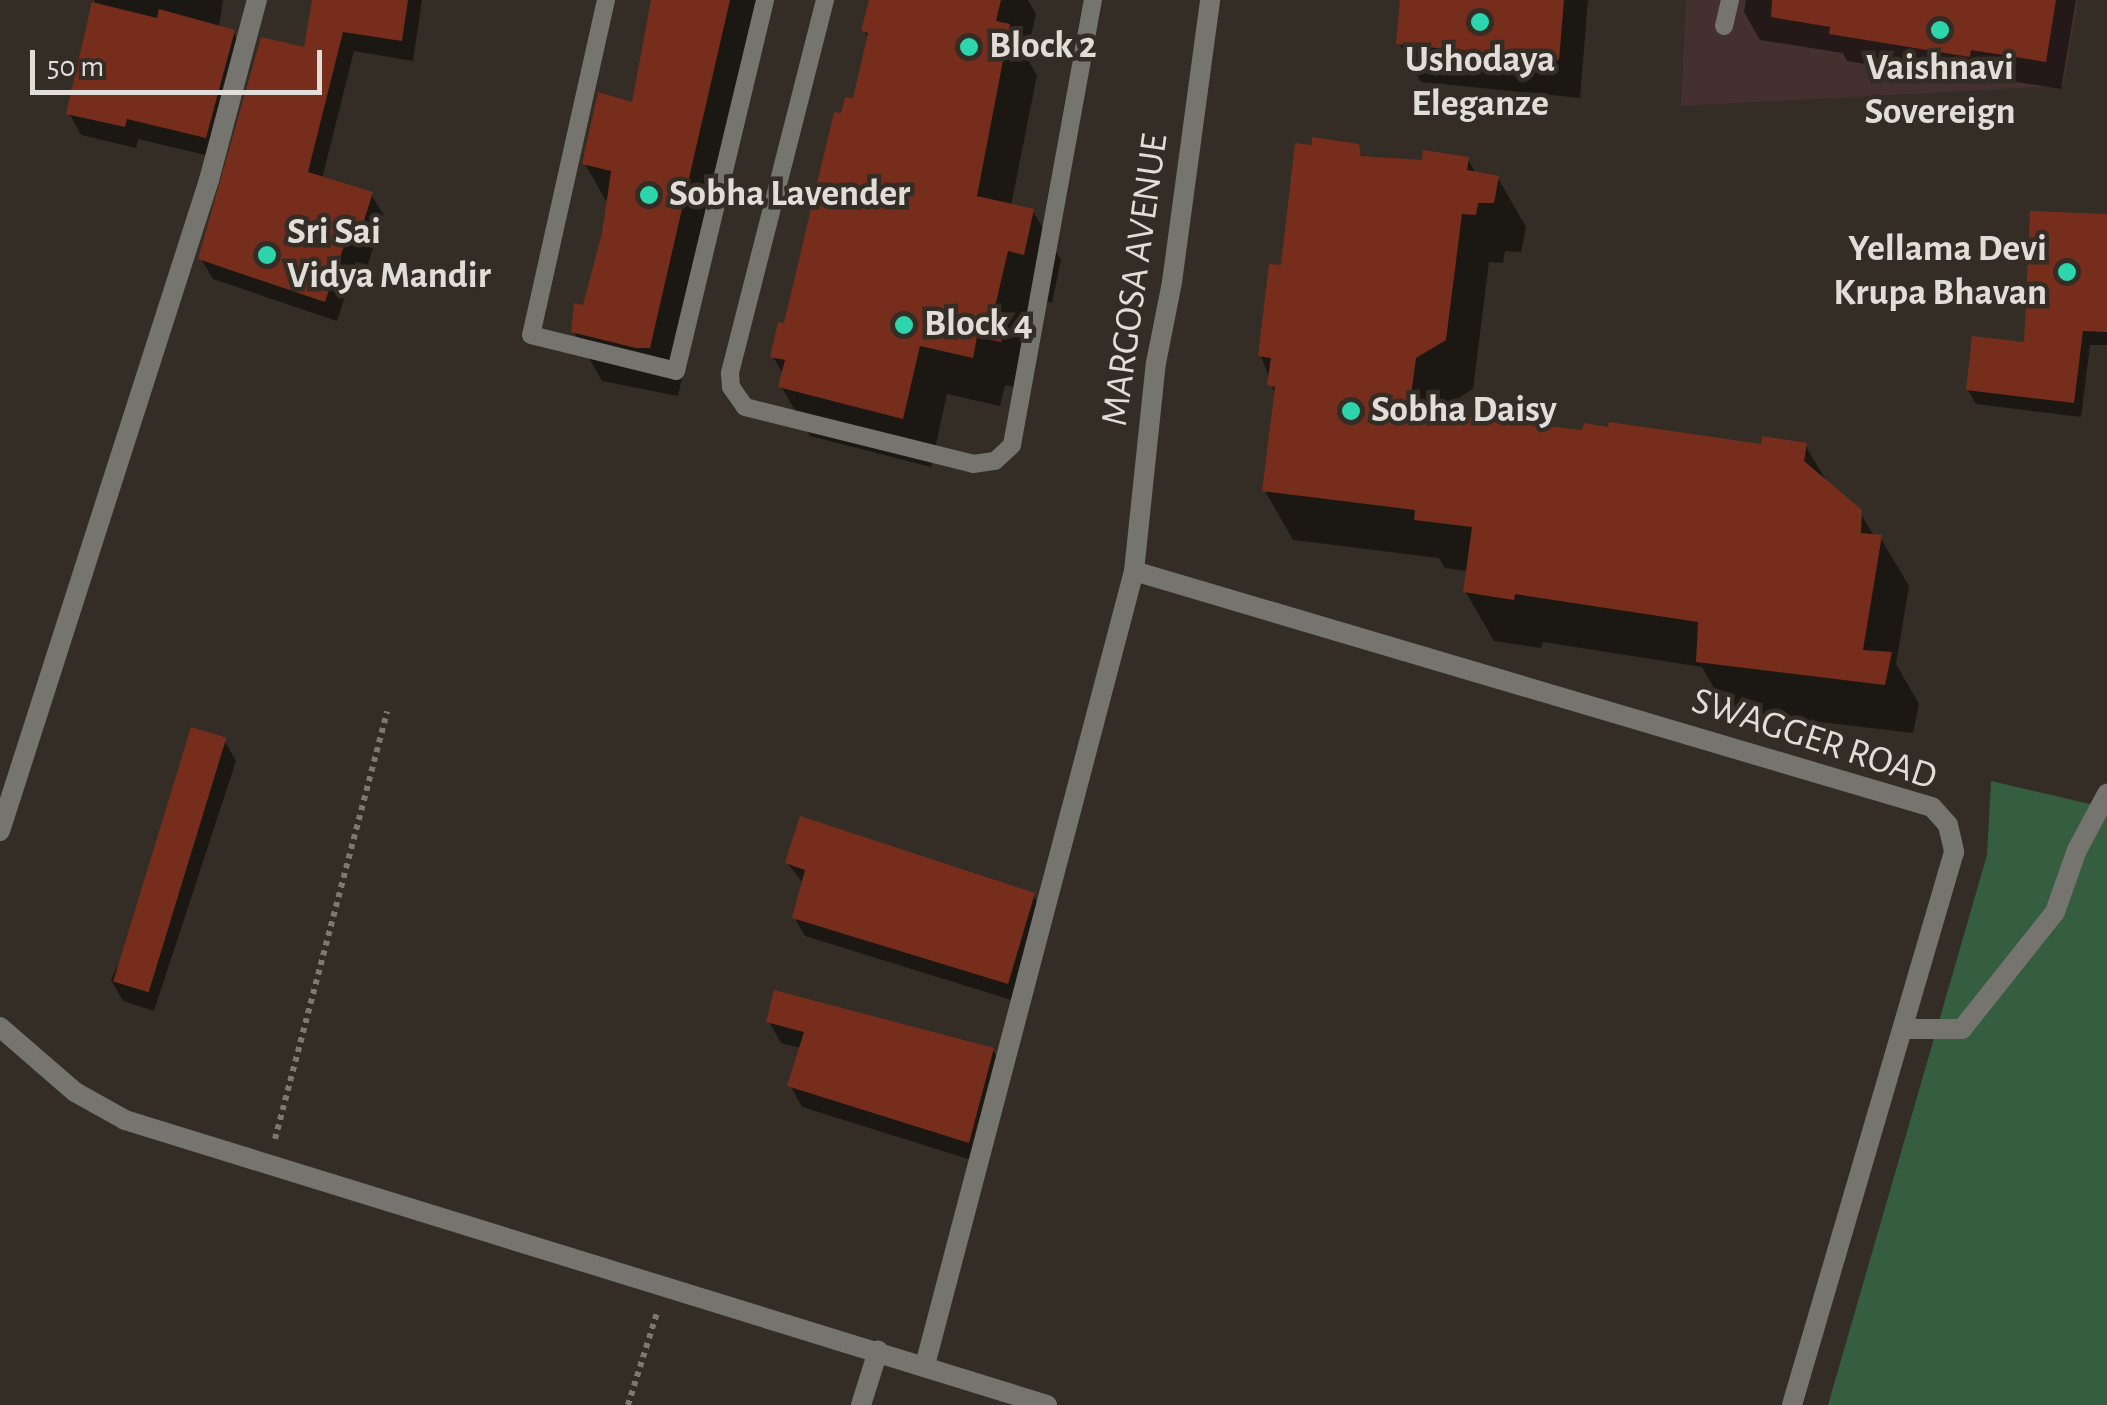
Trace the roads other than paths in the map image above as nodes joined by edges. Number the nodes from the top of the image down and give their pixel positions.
1 (258, 0) edge
2 (606, 0) edge
3 (765, 0) edge
4 (825, 0) edge
5 (1093, 0) edge
6 (1210, 0) edge
7 (1730, 0) edge
8 (1724, 26) dead end
9 (1134, 571) junction
10 (2107, 794) edge
11 (0, 831) edge
12 (0, 1027) edge
13 (1903, 1029) junction
14 (878, 1351) junction
15 (925, 1365) junction
16 (861, 1405) edge
17 (1047, 1405) edge
18 (1792, 1405) edge

1 - 11 street
2 - 3 lane
4 - 5 lane
6 - 9 street, MARGOSA AVENUE
7 - 8 lane
9 - 13 street, SWAGGER ROAD
9 - 15 street, MARGOSA AVENUE
10 - 13 street
12 - 14 street
13 - 18 street, SWAGGER ROAD
14 - 15 street
14 - 16 street
15 - 17 street

